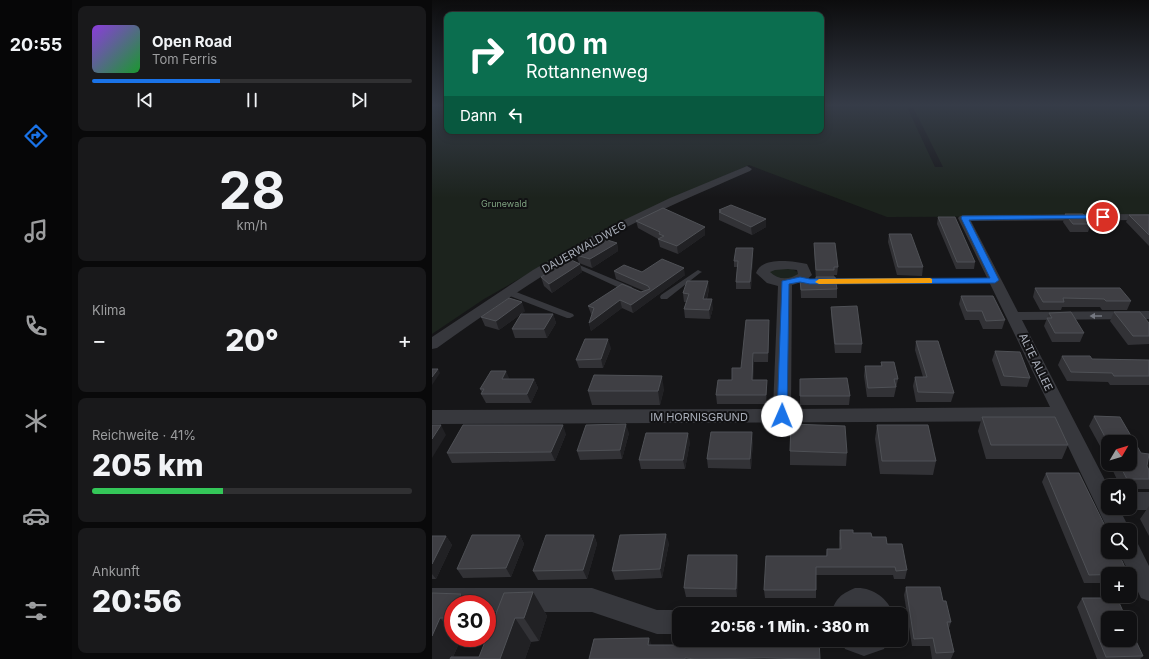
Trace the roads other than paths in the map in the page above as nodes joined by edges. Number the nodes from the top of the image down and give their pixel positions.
1 (746, 169) dead end
2 (1149, 217) edge
3 (561, 259) junction
4 (698, 272) dead end
5 (995, 280) junction
6 (803, 281) joint
7 (508, 292) junction
8 (639, 294) edge
9 (664, 297) dead end
10 (570, 316) dead end
11 (1013, 316) junction
12 (1149, 316) edge
13 (432, 344) edge
14 (1062, 414) junction
15 (782, 416) junction
16 (432, 417) edge
17 (1101, 492) edge
18 (1137, 501) edge
19 (1149, 501) edge
20 (1134, 559) edge
21 (1149, 590) edge
22 (432, 600) edge
23 (845, 607) edge
24 (876, 607) edge
25 (672, 622) edge

1 - 3 street, DAUERWALDWEG
2 - 5 street, ALTE ALLEE
3 - 7 street, DAUERWALDWEG
3 - 8 lane
4 - 9 lane
5 - 6 lane
5 - 11 street, ALTE ALLEE
6 - 15 street
7 - 10 lane
7 - 13 street, DAUERWALDWEG
12 -> 11 street
11 - 14 street, ALTE ALLEE
14 - 15 street, IM HORNISGRUND
14 - 17 street, ALTE ALLEE
15 - 16 street, IM HORNISGRUND
18 - 19 street
20 - 21 street
22 - 25 street
23 - 24 street

